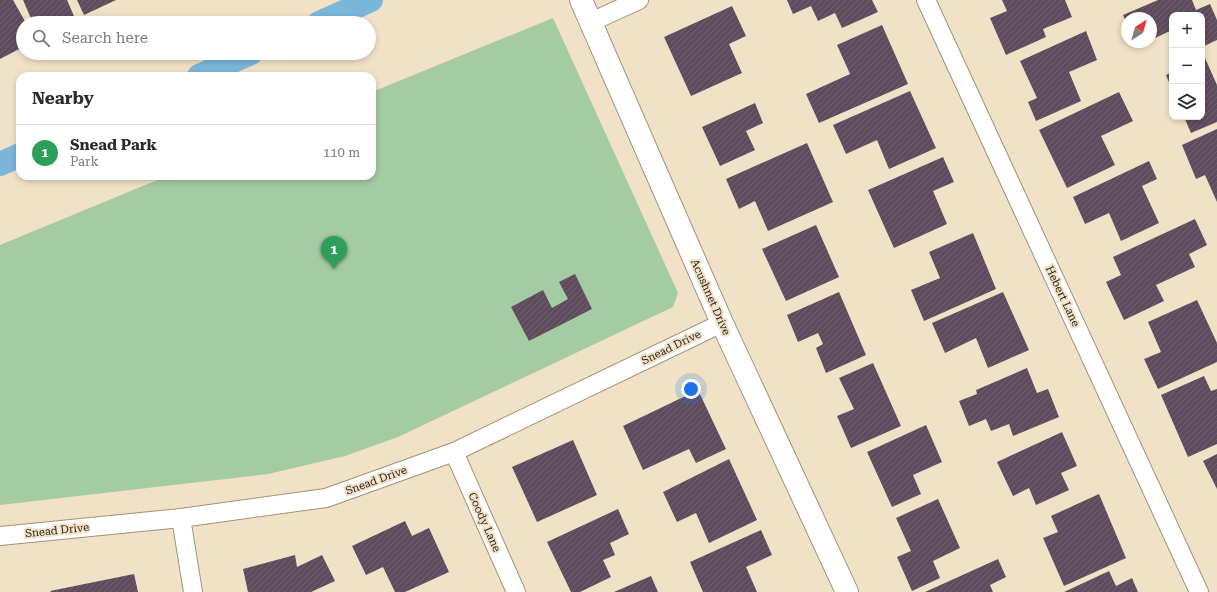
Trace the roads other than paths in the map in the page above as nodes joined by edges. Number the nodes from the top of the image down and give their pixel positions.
1 (581, 0) edge
2 (639, 0) edge
3 (926, 0) edge
4 (591, 22) junction
5 (722, 323) junction
6 (454, 452) junction
7 (181, 518) junction
8 (0, 536) edge
9 (193, 592) edge
10 (516, 592) edge
11 (847, 592) edge
12 (1199, 592) edge

1 - 4 street, Acushnet Drive
2 - 4 street
3 - 12 street, Hebert Lane
4 - 5 street, Acushnet Drive
5 - 6 street, Snead Drive
5 - 11 street, Acushnet Drive
6 - 7 street, Snead Drive
6 - 10 street, Coody Lane
7 - 8 street, Snead Drive
7 - 9 street

